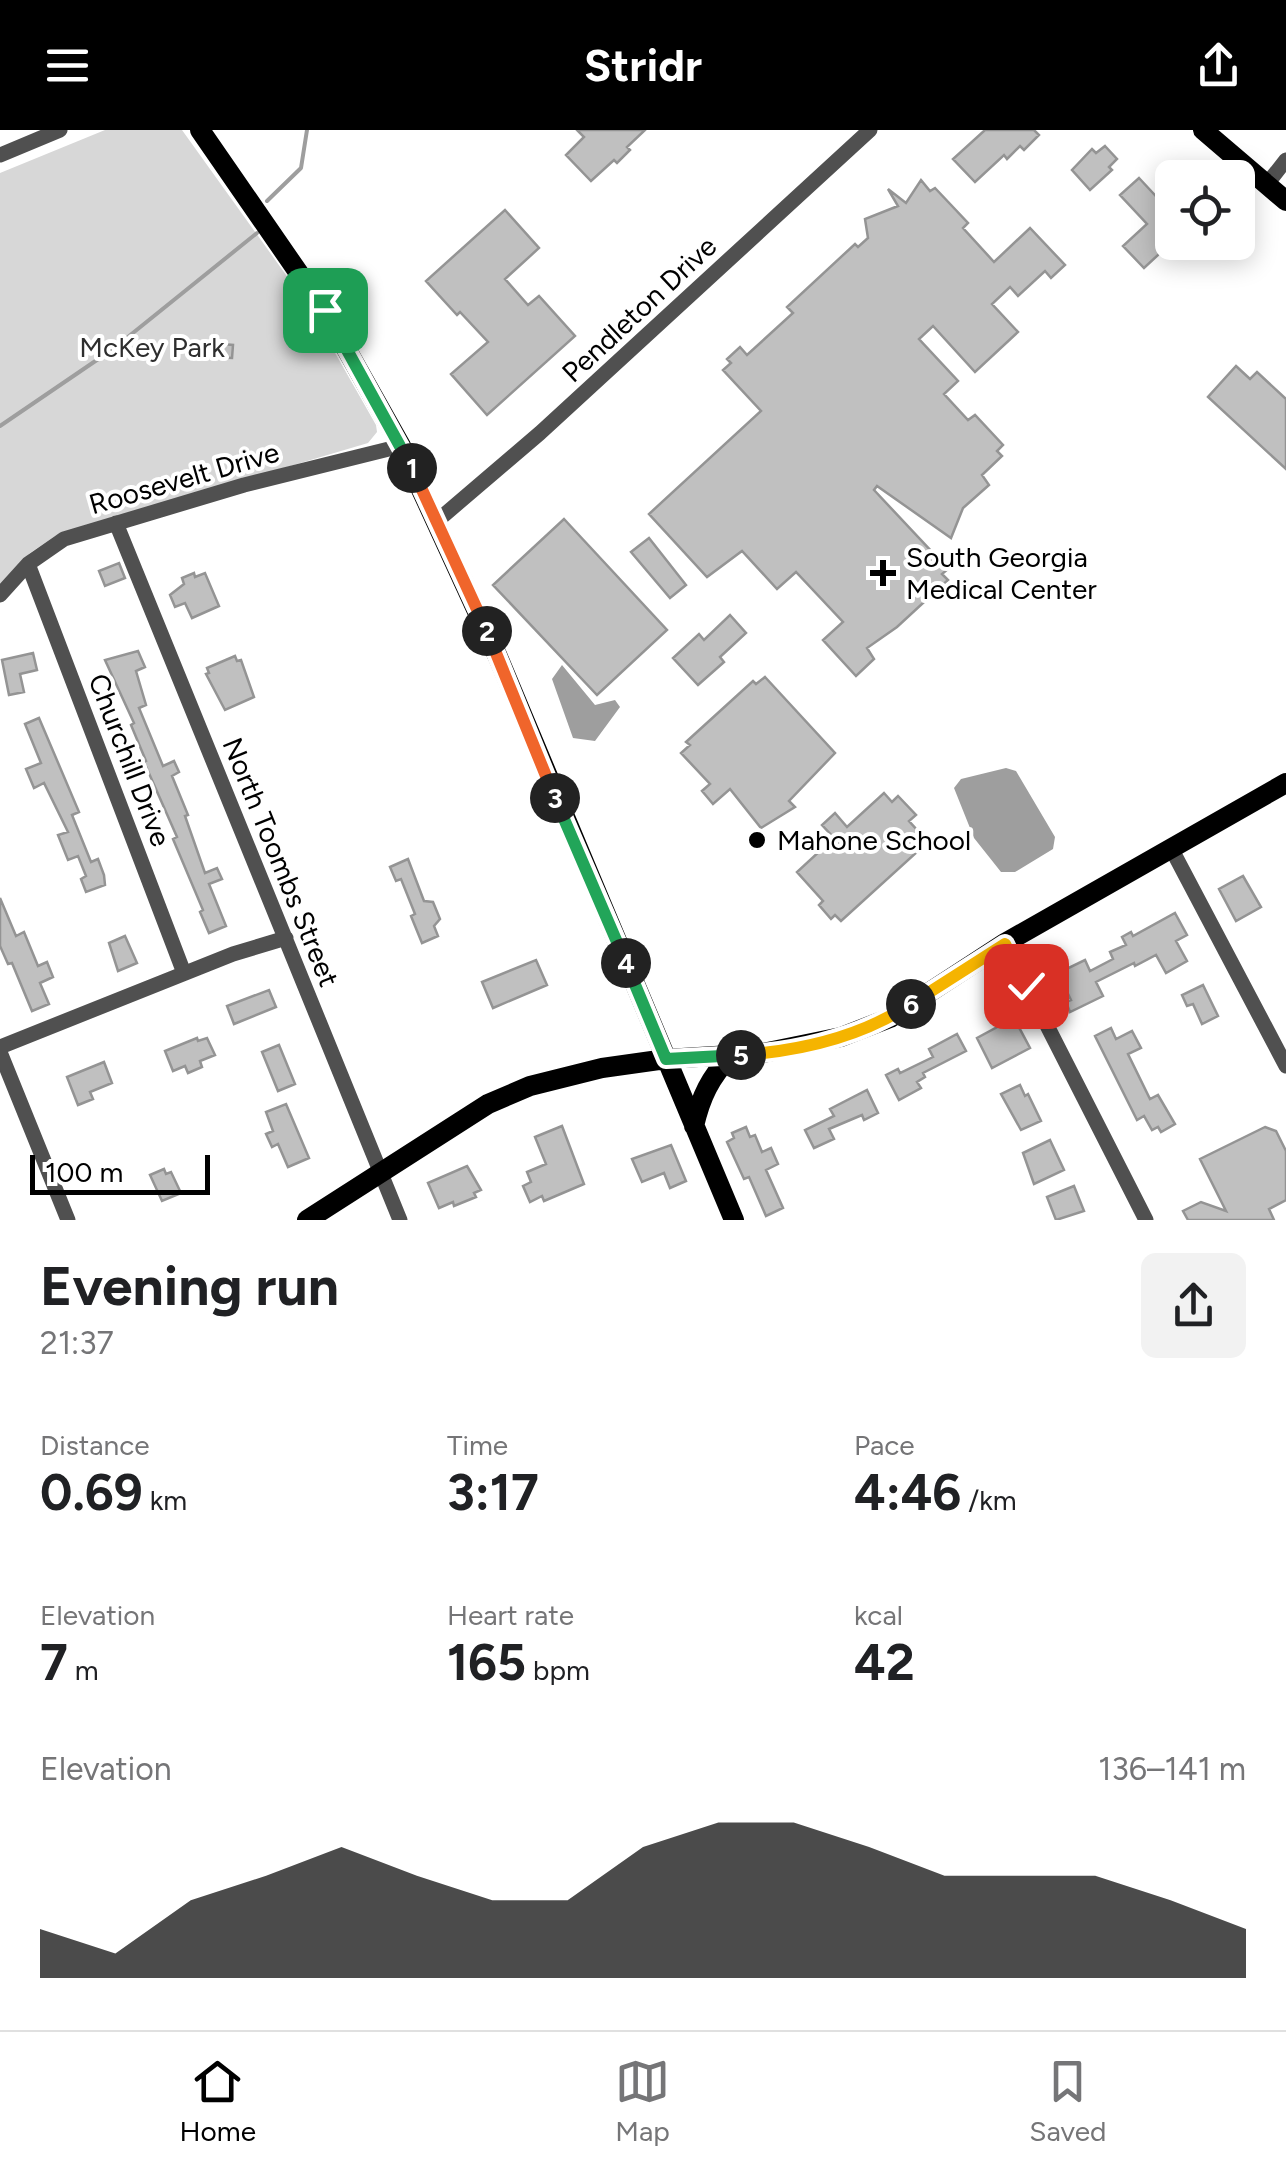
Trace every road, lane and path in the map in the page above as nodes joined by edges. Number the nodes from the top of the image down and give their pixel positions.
1 (60, 130) edge
2 (200, 130) edge
3 (870, 130) edge
4 (1203, 130) edge
5 (0, 156) edge
6 (1286, 160) edge
7 (1266, 184) junction
8 (1286, 201) edge
9 (401, 446) junction
10 (437, 521) junction
11 (116, 523) junction
12 (28, 564) junction
13 (0, 595) edge
14 (1286, 783) edge
15 (1170, 848) junction
16 (286, 938) junction
17 (1005, 944) junction
18 (184, 974) junction
19 (0, 1049) edge
20 (731, 1055) junction
21 (666, 1059) junction
22 (1286, 1066) edge
23 (694, 1126) junction
24 (380, 1172) junction
25 (68, 1220) edge
26 (307, 1220) edge
27 (400, 1220) edge
28 (734, 1220) edge
29 (1146, 1220) edge

1 - 5 street
2 - 9 main road
3 - 10 street, Pendleton Drive
4 - 7 main road
6 - 7 street
7 - 8 main road
9 - 10 main road
9 - 11 street, Roosevelt Drive
10 - 21 main road
11 - 12 street, Roosevelt Drive
11 - 16 street, North Toombs Street
12 - 13 street, Roosevelt Drive
12 - 18 street, Churchill Drive
14 - 15 main road
15 - 17 main road
15 - 22 street
16 - 18 street
16 - 24 street, North Toombs Street
17 - 20 main road
17 - 29 street
18 - 19 street
19 - 25 street
20 - 21 main road
20 - 23 main road
21 - 23 main road
21 - 24 main road
23 - 28 main road
24 - 26 main road
24 - 27 street, North Toombs Street

